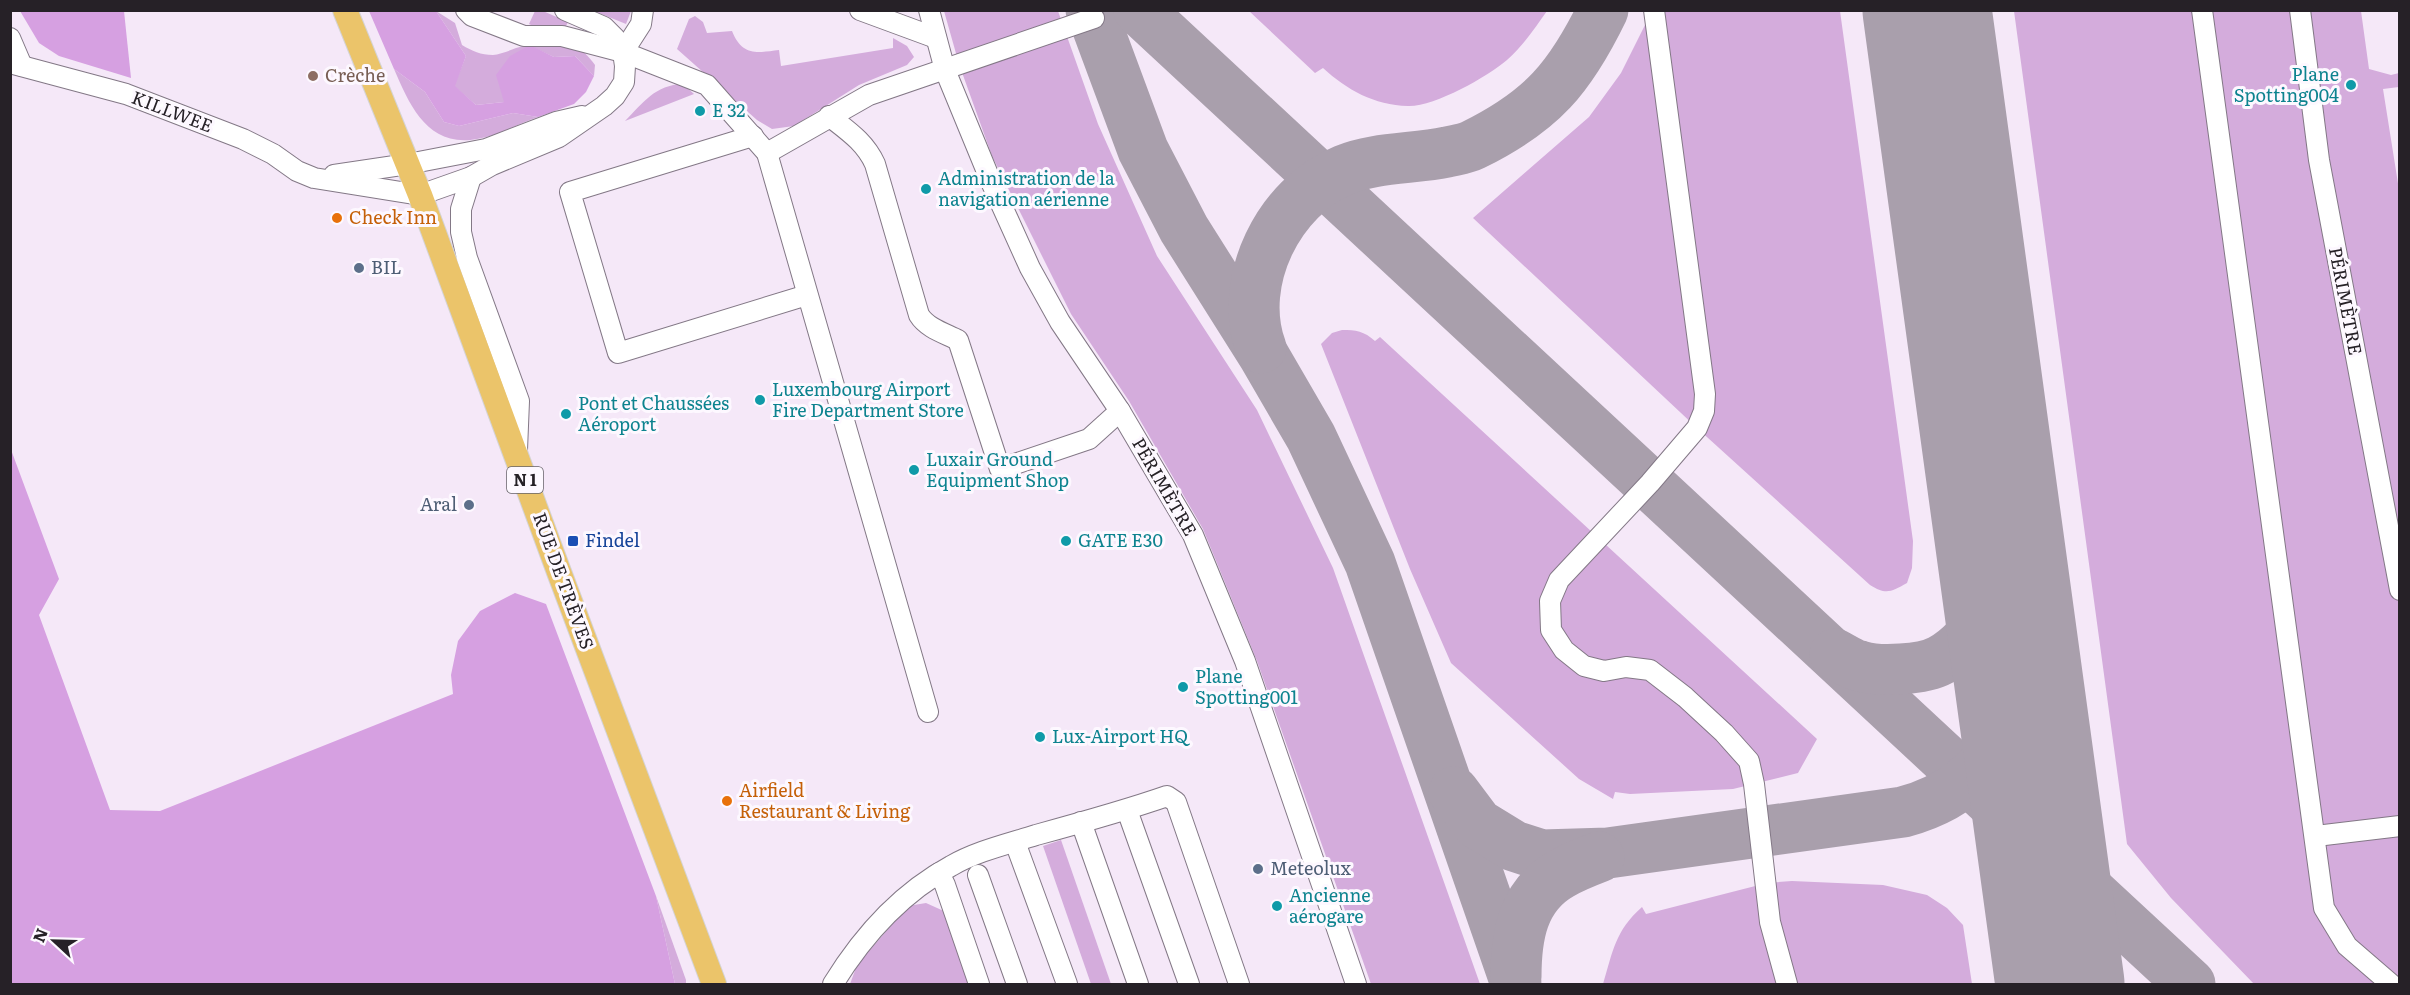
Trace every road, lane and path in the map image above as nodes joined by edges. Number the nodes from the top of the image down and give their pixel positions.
1 (345, 10) edge
2 (565, 10) edge
3 (643, 10) edge
4 (860, 10) edge
5 (930, 10) edge
6 (1654, 10) edge
7 (2202, 10) edge
8 (2300, 10) edge
9 (471, 12) edge
10 (1094, 18) dead end
11 (10, 38) edge
12 (936, 38) junction
13 (623, 52) junction
14 (16, 64) edge
15 (945, 70) junction
16 (591, 114) junction
17 (829, 117) junction
18 (753, 136) junction
19 (767, 153) junction
20 (408, 164) junction
21 (471, 177) junction
22 (314, 178) junction
23 (420, 195) junction
24 (807, 296) junction
25 (1120, 411) junction
26 (516, 456) junction
27 (2400, 590) edge
28 (928, 712) dead end
29 (1127, 810) junction
30 (1082, 822) junction
31 (2400, 826) edge
32 (2316, 836) junction
33 (1015, 842) junction
34 (939, 873) junction
35 (978, 875) dead end
36 (701, 950) junction
37 (829, 981) edge
38 (700, 984) edge
39 (714, 984) edge
40 (979, 984) edge
41 (1017, 984) edge
42 (1067, 984) edge
43 (1138, 984) edge
44 (1189, 984) edge
45 (1239, 984) edge
46 (1356, 984) edge
47 (1787, 984) edge
48 (2391, 984) edge

1 - 20 main road, RUE DE TRÈVES / N 1
2 - 13 street
3 - 13 street
4 - 12 street
5 - 12 street, PÉRIMÈTRE
6 - 47 street
7 - 32 street
8 - 27 street, PÉRIMÈTRE
9 - 13 street
10 - 15 street
11 - 14 street, KILLWEE
12 - 15 street, PÉRIMÈTRE
13 - 16 street
13 - 18 street
14 - 22 street, KILLWEE
15 - 17 street
15 - 25 street, PÉRIMÈTRE
16 - 20 street
16 - 21 street
17 - 19 street
17 - 25 street
18 - 19 street
18 - 24 street
19 - 24 street
20 - 22 street
20 - 23 main road, RUE DE TRÈVES / N 1
21 - 23 street
21 - 26 street
22 - 23 street, KILLWEE
23 - 26 main road, RUE DE TRÈVES / N 1
24 - 28 street
25 - 46 street, PÉRIMÈTRE
26 - 36 main road, RUE DE TRÈVES / N 1
29 - 30 street
29 - 44 street
29 - 45 street
30 - 33 street
30 - 43 street
31 - 32 street
32 - 48 street
33 - 34 street
33 - 42 street
34 - 37 street
34 - 40 street
35 - 41 street
36 - 38 main road, N 1
36 - 39 main road, RUE DE TRÈVES / N 1

